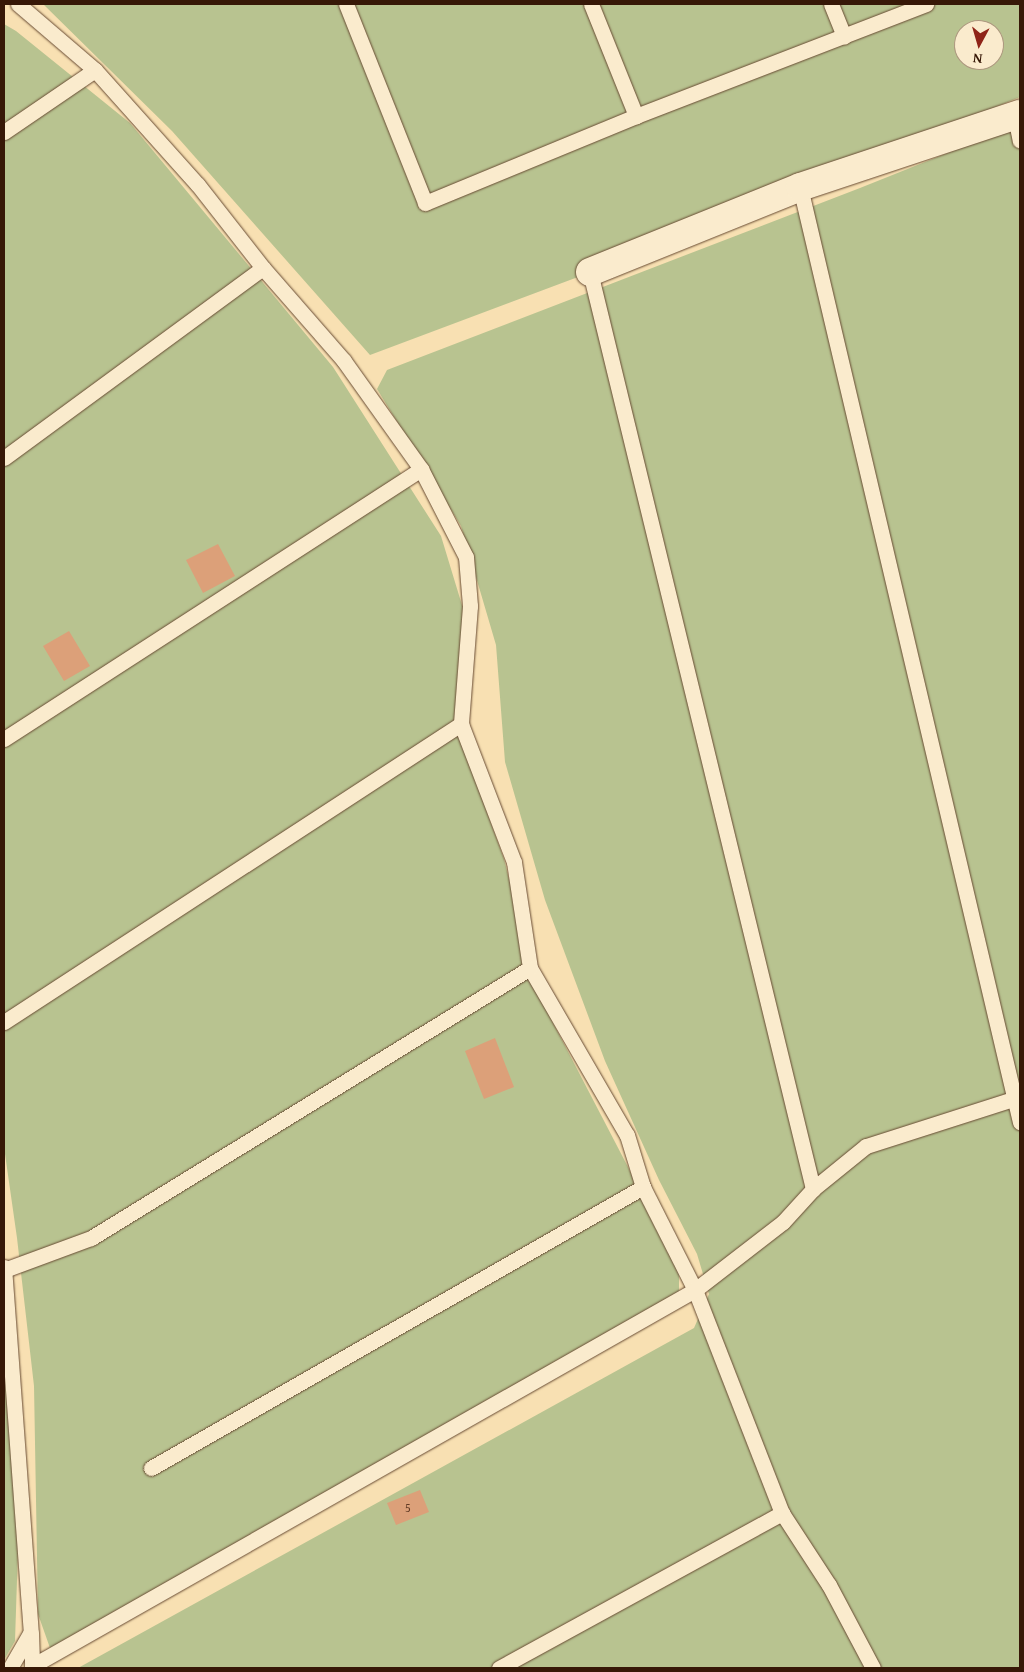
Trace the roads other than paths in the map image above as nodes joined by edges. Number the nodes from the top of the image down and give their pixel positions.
1 (18, 4) edge
2 (346, 4) edge
3 (592, 4) edge
4 (831, 4) edge
5 (926, 4) edge
6 (844, 36) junction
7 (96, 70) junction
8 (636, 116) junction
9 (1018, 124) edge
10 (4, 132) edge
11 (800, 187) junction
12 (263, 268) junction
13 (590, 272) joint
14 (4, 458) edge
15 (421, 469) junction
16 (461, 724) junction
17 (4, 739) edge
18 (530, 968) junction
19 (4, 1022) edge
20 (1017, 1098) edge
21 (1020, 1122) edge
22 (643, 1187) junction
23 (814, 1189) junction
24 (4, 1269) edge
25 (696, 1290) junction
26 (7, 1350) edge
27 (151, 1468) dead end
28 (782, 1513) junction
29 (31, 1633) junction
30 (32, 1667) edge
31 (10, 1668) edge
32 (499, 1668) edge
33 (873, 1668) edge

1 - 7 lane
2 - 8 lane
3 - 8 lane
4 - 6 lane
5 - 6 lane
6 - 8 lane
7 - 10 lane
7 - 12 lane
9 - 11 street
11 - 13 street
11 - 20 lane
12 - 14 lane
12 - 15 lane
13 - 23 lane
15 - 16 lane
15 - 17 lane
16 - 18 lane
16 - 19 lane
18 - 22 lane
18 - 24 lane
20 - 21 lane
20 - 23 lane
22 - 25 lane
22 - 27 lane
23 - 25 lane
24 - 26 lane
25 - 28 lane
25 - 30 lane
26 - 29 lane
28 - 32 lane
28 - 33 lane
29 - 30 lane
29 - 31 lane

